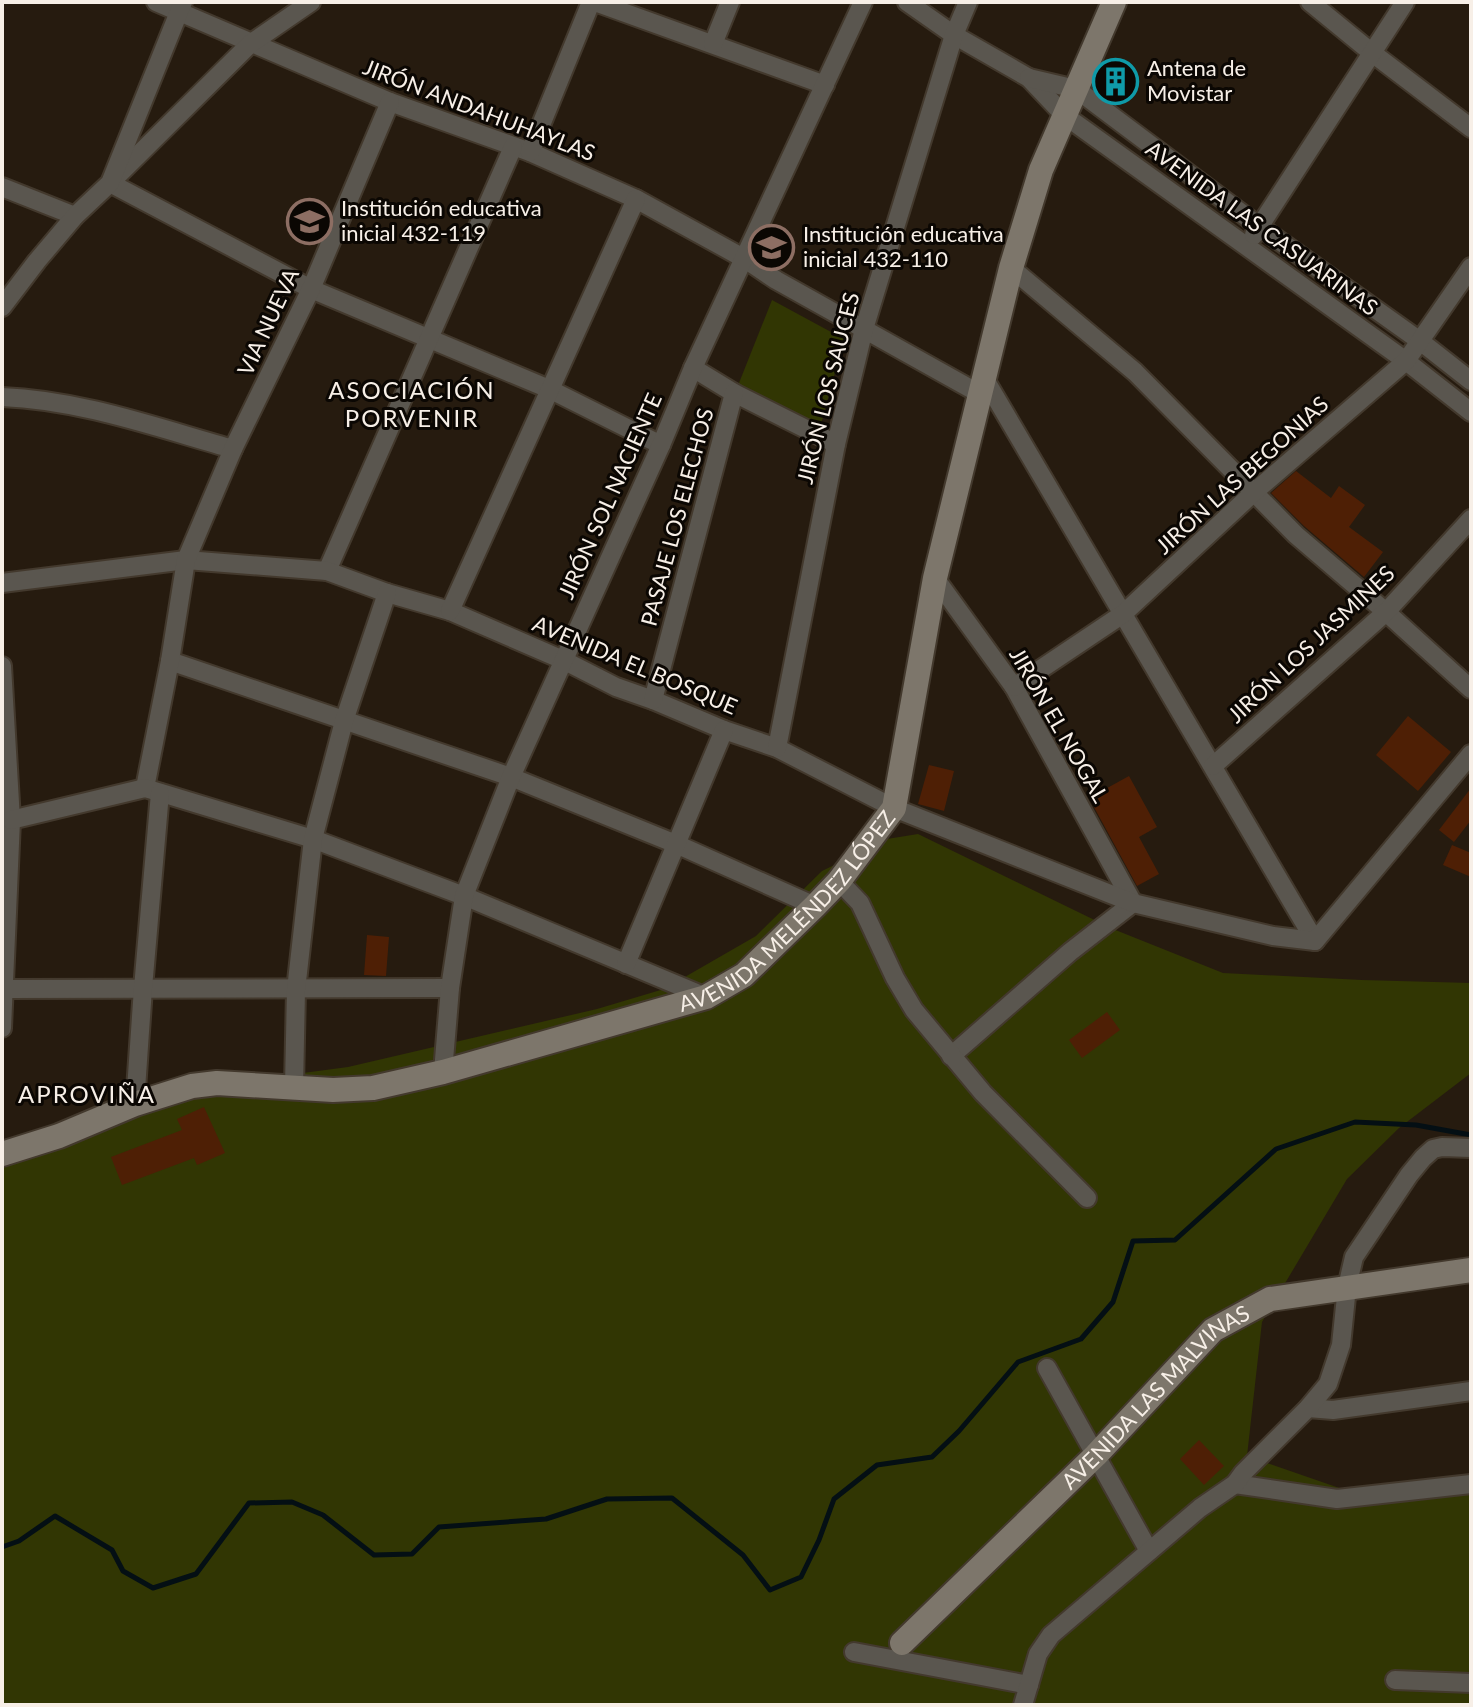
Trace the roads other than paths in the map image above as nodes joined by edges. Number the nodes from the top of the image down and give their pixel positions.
1 (156, 2) edge
2 (311, 2) edge
3 (593, 2) edge
4 (730, 2) edge
5 (863, 2) edge
6 (907, 2) edge
7 (968, 2) edge
8 (1114, 2) edge
9 (1310, 2) edge
10 (1405, 2) edge
11 (181, 6) edge
12 (954, 35) junction
13 (250, 44) junction
14 (713, 44) junction
15 (1371, 52) junction
16 (1029, 78) junction
17 (825, 85) junction
18 (1076, 89) junction
19 (390, 102) junction
20 (1064, 115) junction
21 (1471, 128) edge
22 (521, 149) junction
23 (110, 183) junction
24 (2, 187) edge
25 (636, 199) junction
26 (75, 216) junction
27 (1260, 227) junction
28 (1246, 245) junction
29 (745, 259) junction
30 (1471, 267) edge
31 (1011, 268) junction
32 (311, 289) junction
33 (2, 307) edge
34 (864, 329) junction
35 (429, 337) junction
36 (1420, 341) junction
37 (1406, 361) junction
38 (693, 368) junction
39 (1471, 381) edge
40 (982, 385) junction
41 (549, 389) junction
42 (734, 393) junction
43 (2, 397) edge
44 (1471, 412) edge
45 (836, 444) junction
46 (661, 445) junction
47 (233, 449) junction
48 (1253, 493) junction
49 (1471, 519) edge
50 (186, 560) junction
51 (327, 571) junction
52 (935, 578) junction
53 (2, 583) edge
54 (387, 593) junction
55 (450, 611) junction
56 (1386, 612) junction
57 (1123, 614) junction
58 (563, 660) junction
59 (170, 661) junction
60 (2, 666) edge
61 (1014, 687) junction
62 (1471, 689) edge
63 (653, 700) junction
64 (4, 704) edge
65 (344, 721) junction
66 (724, 730) junction
67 (777, 748) junction
68 (1471, 754) edge
69 (1213, 766) junction
70 (511, 777) junction
71 (153, 790) junction
72 (894, 808) junction
73 (11, 820) junction
74 (313, 839) junction
75 (676, 844) junction
76 (839, 881) junction
77 (464, 896) junction
78 (1133, 903) junction
79 (815, 906) junction
80 (1315, 941) junction
81 (626, 964) junction
82 (143, 988) junction
83 (450, 988) junction
84 (296, 990) junction
85 (3, 991) edge
86 (706, 997) junction
87 (2, 1028) edge
88 (951, 1056) junction
89 (443, 1072) junction
90 (294, 1087) junction
91 (135, 1104) junction
92 (1471, 1148) edge
93 (2, 1154) edge
94 (1087, 1198) dead end
95 (1471, 1270) edge
96 (1347, 1287) junction
97 (1047, 1368) dead end
98 (1471, 1391) edge
99 (1308, 1408) junction
100 (1096, 1455) junction
101 (1235, 1484) junction
102 (1471, 1484) edge
103 (1149, 1551) junction
104 (902, 1643) dead end
105 (854, 1652) dead end
106 (1395, 1680) dead end
107 (1471, 1683) edge
108 (1029, 1685) junction
109 (1023, 1705) edge

1 - 11 street, JIRÓN ANDAHUHAYLAS
2 - 13 street
3 - 14 street
3 - 22 street
4 - 14 street
5 - 17 street, JIRÓN SOL NACIENTE
6 - 12 street, AVENIDA LAS CASUARINAS
7 - 12 street, JIRÓN LOS SAUCES
8 - 18 street, AVENIDA MELÉNDEZ LÓPEZ
9 - 15 street
10 - 15 street
11 - 13 street, JIRÓN ANDAHUHAYLAS
11 - 23 street
12 - 16 street, AVENIDA LAS CASUARINAS
12 - 34 street, JIRÓN LOS SAUCES
13 - 19 street, JIRÓN ANDAHUHAYLAS
13 - 23 street
14 - 17 street
15 - 21 street
15 - 27 street
16 - 18 street, AVENIDA LAS CASUARINAS
16 - 20 street, AVENIDA LAS CASUARINAS
17 - 29 street, JIRÓN SOL NACIENTE
18 - 20 street, AVENIDA MELÉNDEZ LÓPEZ
18 - 27 street, AVENIDA LAS CASUARINAS
19 - 22 street, JIRÓN ANDAHUHAYLAS
19 - 32 street, VIA NUEVA
20 - 28 street, AVENIDA LAS CASUARINAS
20 - 31 street, AVENIDA MELÉNDEZ LÓPEZ
22 - 25 street, JIRÓN ANDAHUHAYLAS
22 - 35 street
23 - 26 street
23 - 32 street
24 - 26 street
25 - 29 street, JIRÓN ANDAHUHAYLAS
25 - 41 street
26 - 33 street
27 - 28 street
27 - 36 street, AVENIDA LAS CASUARINAS
28 - 37 street, AVENIDA LAS CASUARINAS
29 - 34 street, JIRÓN ANDAHUHAYLAS
29 - 38 street, JIRÓN SOL NACIENTE
30 - 36 street, JIRÓN LAS BEGONIAS
31 - 40 street, AVENIDA MELÉNDEZ LÓPEZ
31 - 48 street
32 - 35 street
32 - 47 street, VIA NUEVA
34 - 40 street, JIRÓN ANDAHUHAYLAS
34 - 45 street, JIRÓN LOS SAUCES
35 - 41 street
35 - 51 street
36 - 37 street, JIRÓN LAS BEGONIAS
36 - 39 street, AVENIDA LAS CASUARINAS
37 - 44 street, AVENIDA LAS CASUARINAS
37 - 48 street, JIRÓN LAS BEGONIAS
38 - 42 street
38 - 46 street, JIRÓN SOL NACIENTE
40 - 52 street, AVENIDA MELÉNDEZ LÓPEZ
40 - 57 street
41 - 46 street
41 - 55 street
42 - 45 street
42 - 63 street, PASAJE LOS ELECHOS
43 - 47 street
45 - 67 street, JIRÓN LOS SAUCES
46 - 58 street, JIRÓN SOL NACIENTE
47 - 50 street, VIA NUEVA
48 - 56 street
48 - 57 street, JIRÓN LAS BEGONIAS
49 - 56 street, JIRÓN LOS JASMINES
50 - 51 street, AVENIDA EL BOSQUE
50 - 53 street, AVENIDA EL BOSQUE
50 - 59 street, VIA NUEVA
51 - 54 street, AVENIDA EL BOSQUE
52 - 61 street, JIRÓN EL NOGAL
52 - 72 street, AVENIDA MELÉNDEZ LÓPEZ
54 - 55 street, AVENIDA EL BOSQUE
54 - 65 street
55 - 58 street, AVENIDA EL BOSQUE
56 - 62 street
56 - 69 street, JIRÓN LOS JASMINES
57 - 61 street, JIRÓN LAS BEGONIAS
57 - 69 street
58 - 63 street, AVENIDA EL BOSQUE
58 - 70 street, JIRÓN SOL NACIENTE
59 - 65 street
59 - 71 street, VIA NUEVA
60 - 64 street
61 - 78 street, JIRÓN EL NOGAL
63 - 66 street, AVENIDA EL BOSQUE
64 - 73 street
65 - 70 street
65 - 74 street
66 - 67 street, AVENIDA EL BOSQUE
66 - 75 street
67 - 72 street, AVENIDA EL BOSQUE
68 - 80 street
69 - 80 street
70 - 75 street
70 - 77 street, JIRÓN SOL NACIENTE
71 - 73 street
71 - 74 street
71 - 82 street, VIA NUEVA
72 - 76 street, AVENIDA MELÉNDEZ LÓPEZ
72 - 78 street, AVENIDA EL BOSQUE
73 - 85 street
74 - 77 street
74 - 84 street
75 - 79 street
75 - 81 street
76 - 79 street, AVENIDA MELÉNDEZ LÓPEZ
76 - 88 street
77 - 81 street
77 - 83 street, JIRÓN SOL NACIENTE
78 - 80 street, AVENIDA EL BOSQUE
78 - 88 street
79 - 86 street, AVENIDA MELÉNDEZ LÓPEZ
81 - 86 street
82 - 84 street
82 - 85 street
82 - 91 street, VIA NUEVA
83 - 84 street
83 - 89 street, JIRÓN SOL NACIENTE
84 - 90 street
85 - 87 street
86 - 89 street, AVENIDA MELÉNDEZ LÓPEZ
88 - 94 street
89 - 90 street, AVENIDA MELÉNDEZ LÓPEZ
90 - 91 street, AVENIDA MELÉNDEZ LÓPEZ
91 - 93 street, AVENIDA MELÉNDEZ LÓPEZ
92 - 96 street
95 - 96 street, AVENIDA LAS MALVINAS
96 - 99 street
96 - 100 street, AVENIDA LAS MALVINAS
97 - 100 street
98 - 99 street
99 - 101 street
100 - 103 street
100 - 104 street, AVENIDA LAS MALVINAS
101 - 102 street
101 - 103 street
103 - 108 street
105 - 108 street
106 - 107 street
108 - 109 street

